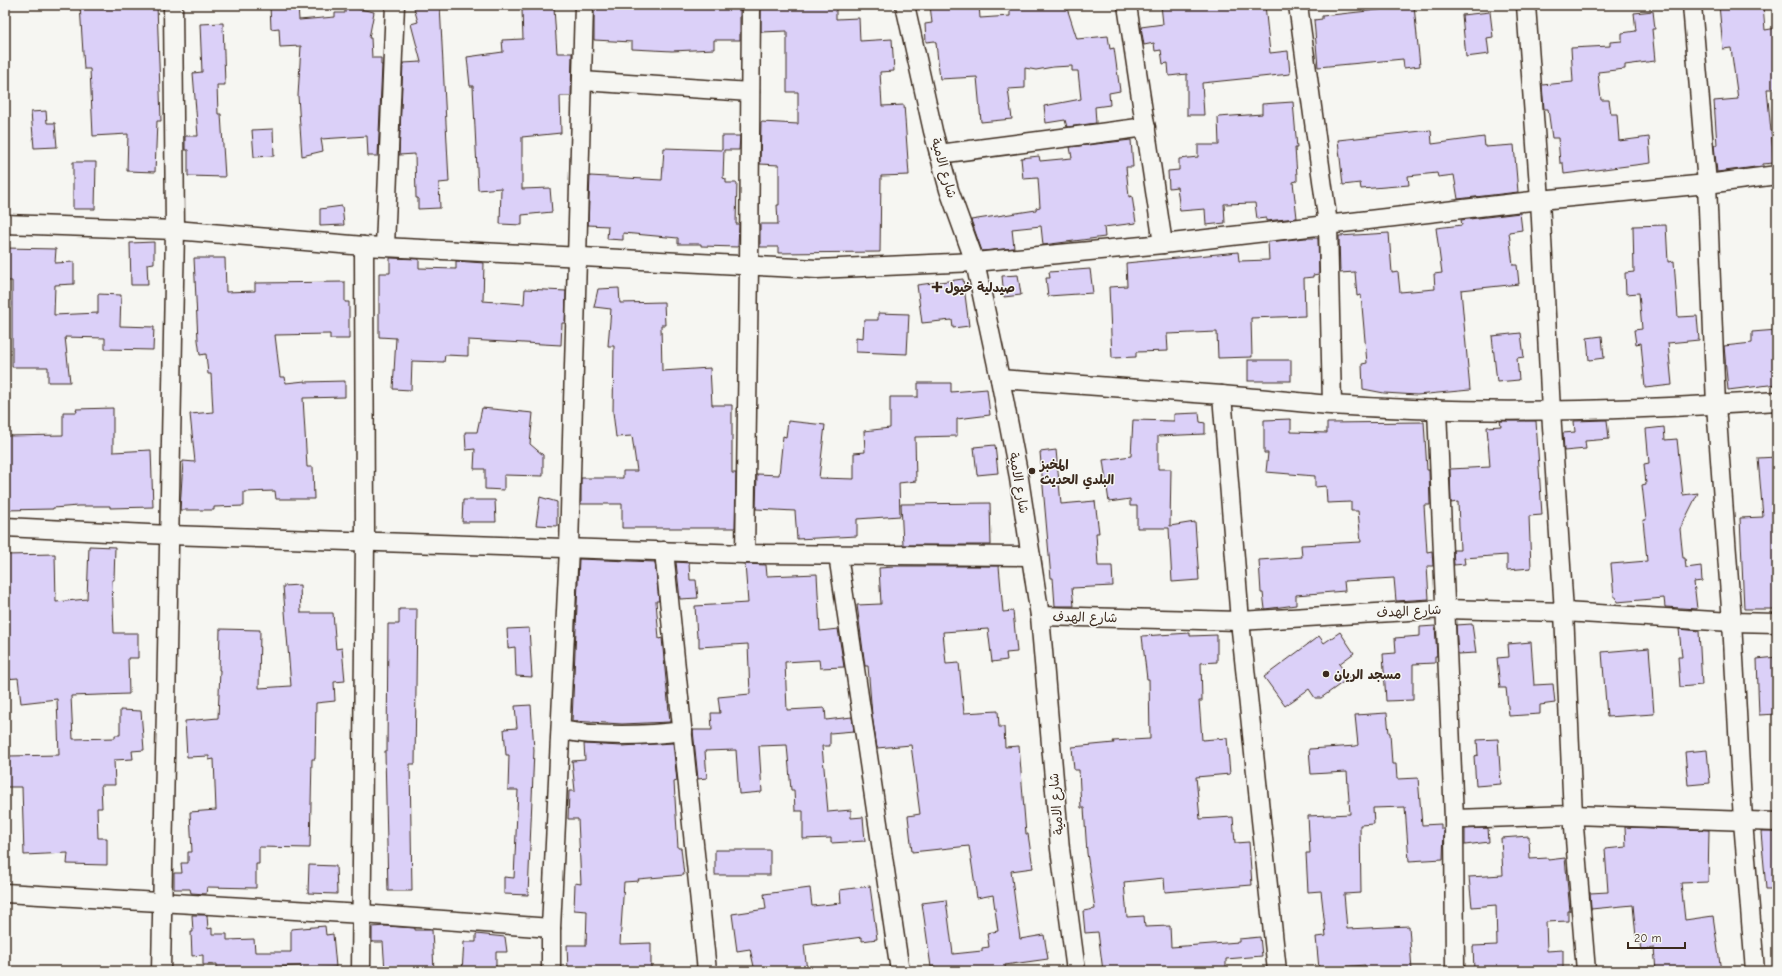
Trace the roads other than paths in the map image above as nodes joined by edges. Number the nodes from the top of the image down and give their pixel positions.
1 (173, 5) edge
2 (395, 5) edge
3 (584, 5) edge
4 (751, 5) edge
5 (905, 5) edge
6 (1127, 5) edge
7 (1298, 5) edge
8 (1526, 5) edge
9 (1692, 5) edge
10 (582, 81) junction
11 (750, 92) junction
12 (1146, 127) junction
13 (939, 154) junction
14 (1777, 175) edge
15 (1706, 184) junction
16 (1540, 200) junction
17 (5, 224) edge
18 (1328, 224) junction
19 (175, 230) junction
20 (1163, 244) junction
21 (364, 246) junction
22 (385, 246) junction
23 (577, 256) junction
24 (974, 262) junction
25 (749, 266) junction
26 (1000, 379) junction
27 (1222, 395) junction
28 (1777, 401) edge
29 (1332, 405) junction
30 (1716, 405) junction
31 (1437, 409) junction
32 (1551, 411) junction
33 (5, 527) edge
34 (169, 535) junction
35 (365, 540) junction
36 (570, 548) junction
37 (664, 550) junction
38 (745, 554) junction
39 (838, 555) junction
40 (1031, 556) junction
41 (1444, 609) junction
42 (1564, 612) junction
43 (1040, 616) junction
44 (1240, 621) junction
45 (1732, 622) junction
46 (1777, 623) edge
47 (561, 730) junction
48 (683, 731) junction
49 (1573, 815) junction
50 (1454, 820) junction
51 (1743, 821) junction
52 (1777, 822) edge
53 (5, 893) edge
54 (161, 903) junction
55 (362, 914) junction
56 (551, 928) junction
57 (161, 971) edge
58 (361, 971) edge
59 (551, 971) edge
60 (707, 971) edge
61 (900, 971) edge
62 (1076, 971) edge
63 (1277, 971) edge
64 (1455, 971) edge
65 (1586, 971) edge
66 (1755, 971) edge

1 - 19 street
2 - 22 street
3 - 10 street
4 - 11 street
5 - 13 street, شارع الامية
6 - 12 street
7 - 18 street
8 - 16 street
9 - 15 street
10 - 11 street
10 - 23 street
11 - 25 street
12 - 13 street
12 - 20 street
13 - 24 street, شارع الامية
14 - 15 street
15 - 16 street
15 - 30 street
16 - 18 street
16 - 32 street
17 - 19 street
18 - 20 street
18 - 29 street
19 - 21 street
19 - 34 street
20 - 24 street
21 - 22 street
21 - 35 street
22 - 23 street
23 - 25 street
23 - 36 street
24 - 25 street
24 - 26 street, شارع الامية
25 - 38 street
26 - 27 street
26 - 40 street, شارع الامية
27 - 29 street
27 - 44 street
28 - 30 street
29 - 31 street
30 - 32 street
30 - 45 street
31 - 32 street
31 - 41 street
32 - 42 street
33 - 34 street
34 - 35 street
34 - 54 street
35 - 36 street
35 - 55 street
36 - 37 street
36 - 47 street
37 - 38 street
37 - 48 street
38 - 39 street
39 - 40 street
39 - 61 street
40 - 43 street, شارع الامية
41 - 42 street, شارع الهدف
41 - 44 street, شارع الهدف
41 - 50 street
42 - 45 street, شارع الهدف
42 - 49 street
43 - 44 street, شارع الهدف
43 - 62 street, شارع الامية
44 - 63 street
45 - 46 street, شارع الهدف
45 - 51 street
47 - 48 street
47 - 56 street
48 - 60 street
49 - 50 street
49 - 51 street
49 - 65 street
50 - 64 street
51 - 52 street
51 - 66 street
53 - 54 street
54 - 55 street
54 - 57 street
55 - 56 street
55 - 58 street
56 - 59 street

